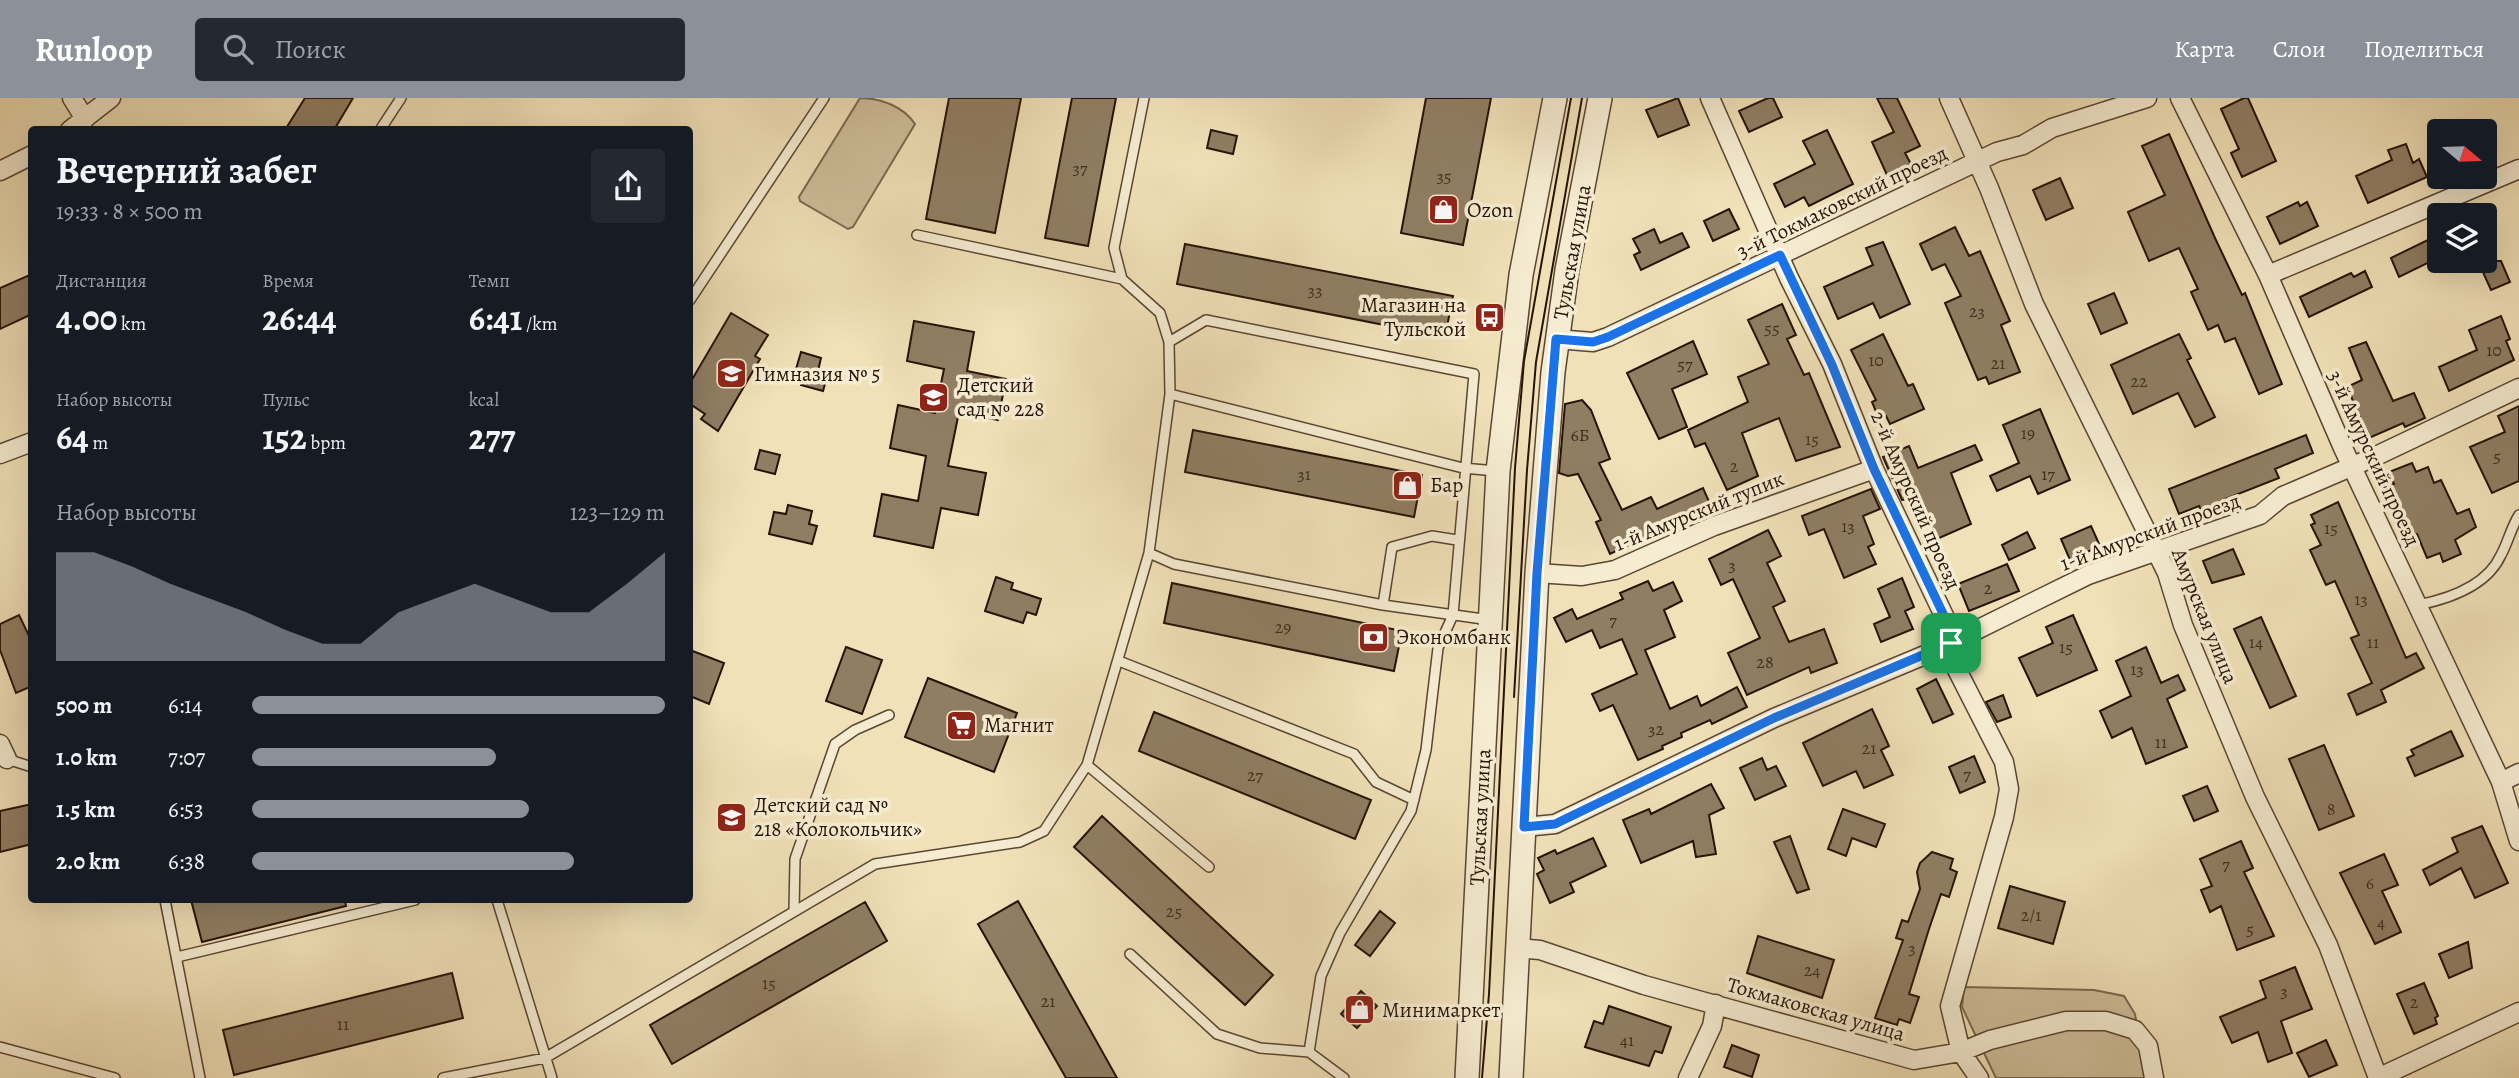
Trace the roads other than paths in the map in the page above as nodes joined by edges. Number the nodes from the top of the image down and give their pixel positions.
1 (72, 98) edge
2 (111, 98) edge
3 (401, 98) edge
4 (824, 98) edge
5 (1144, 98) edge
6 (1555, 98) edge
7 (1600, 98) edge
8 (1710, 98) edge
9 (1948, 98) edge
10 (2147, 98) edge
11 (2180, 98) edge
12 (78, 125) edge
13 (383, 126) edge
14 (28, 157) edge
15 (1976, 162) junction
16 (2519, 169) edge
17 (0, 171) edge
18 (917, 235) dead end
19 (1780, 255) junction
20 (2268, 275) junction
21 (1122, 279) junction
22 (693, 295) edge
23 (1556, 339) junction
24 (1169, 342) junction
25 (2519, 388) edge
26 (1170, 394) junction
27 (28, 444) edge
28 (0, 454) edge
29 (2351, 466) junction
30 (1463, 468) junction
31 (1874, 469) junction
32 (1498, 471) junction
33 (2519, 514) edge
34 (1457, 540) junction
35 (1149, 553) junction
36 (2156, 553) junction
37 (1537, 573) junction
38 (1383, 605) junction
39 (2418, 605) junction
40 (1453, 615) junction
41 (1490, 620) junction
42 (1951, 643) junction
43 (1119, 661) junction
44 (889, 715) dead end
45 (4, 752) edge
46 (28, 765) edge
47 (1087, 765) junction
48 (2519, 773) edge
49 (2501, 782) junction
50 (1414, 800) junction
51 (1524, 827) junction
52 (2519, 841) edge
53 (1209, 867) dead end
54 (166, 903) edge
55 (402, 903) edge
56 (499, 903) edge
57 (794, 911) junction
58 (1517, 948) junction
59 (1130, 954) dead end
60 (177, 957) junction
61 (1716, 1004) junction
62 (2519, 1012) edge
63 (0, 1047) edge
64 (1309, 1052) junction
65 (1961, 1052) junction
66 (545, 1058) junction
67 (115, 1078) edge
68 (200, 1078) edge
69 (443, 1078) edge
70 (552, 1078) edge
71 (1344, 1078) edge
72 (1467, 1078) edge
73 (1511, 1078) edge
74 (1688, 1078) edge
75 (1979, 1078) edge
76 (2154, 1078) edge
77 (2378, 1078) edge

1 - 12 street
2 - 12 street
3 - 13 lane
4 - 22 lane
5 - 21 lane
6 - 32 street, Тульская улица
7 - 23 street, Тульская улица
8 - 19 street, 2-й Амурский проезд
9 - 15 street, Амурская улица
10 - 15 street, 3-й Токмаковский проезд
11 - 20 street, 3-й Амурский проезд
14 - 17 street
15 - 19 street, 3-й Токмаковский проезд
15 - 36 street, Амурская улица
16 - 20 street
18 - 21 lane
19 - 23 street, 3-й Токмаковский проезд
19 - 31 street, 2-й Амурский проезд
20 - 29 street, 3-й Амурский проезд
21 - 24 lane
23 - 37 street, Тульская улица
24 - 26 lane
24 - 30 lane
25 - 29 street, 1-й Амурский проезд
26 - 30 lane
26 - 35 lane
27 - 28 street
29 - 36 street, 1-й Амурский проезд
29 - 39 street, 3-й Амурский проезд
30 - 32 lane
30 - 34 lane
31 - 37 street, 1-й Амурский тупик
31 - 42 street, 2-й Амурский проезд
32 - 41 street, Тульская улица
33 - 39 lane
34 - 38 lane
34 - 40 lane
35 - 38 lane
35 - 43 lane
36 - 42 street, 1-й Амурский проезд
36 - 77 street, Амурская улица
37 - 51 street, Тульская улица
38 - 40 lane
39 - 49 street, 3-й Амурский проезд
40 - 41 lane
40 - 50 lane
41 - 72 street, Тульская улица
42 - 51 street, 1-й Амурский проезд
42 - 65 street, 2-й Амурский проезд
43 - 47 lane
43 - 50 lane
44 - 57 lane
45 - 46 lane
47 - 53 lane
47 - 57 lane
48 - 49 street
49 - 52 street, 3-й Амурский проезд
50 - 64 lane
51 - 58 street, Тульская улица
54 - 60 lane
55 - 60 lane
56 - 66 lane
57 - 66 lane
58 - 61 street, Токмаковская улица
58 - 73 street, Тульская улица
59 - 64 lane
60 - 68 lane
61 - 65 street, Токмаковская улица
61 - 74 street
62 - 77 street
63 - 67 lane
64 - 71 lane
65 - 75 street
65 - 76 street, Токмаковская улица
66 - 69 lane
66 - 70 lane

